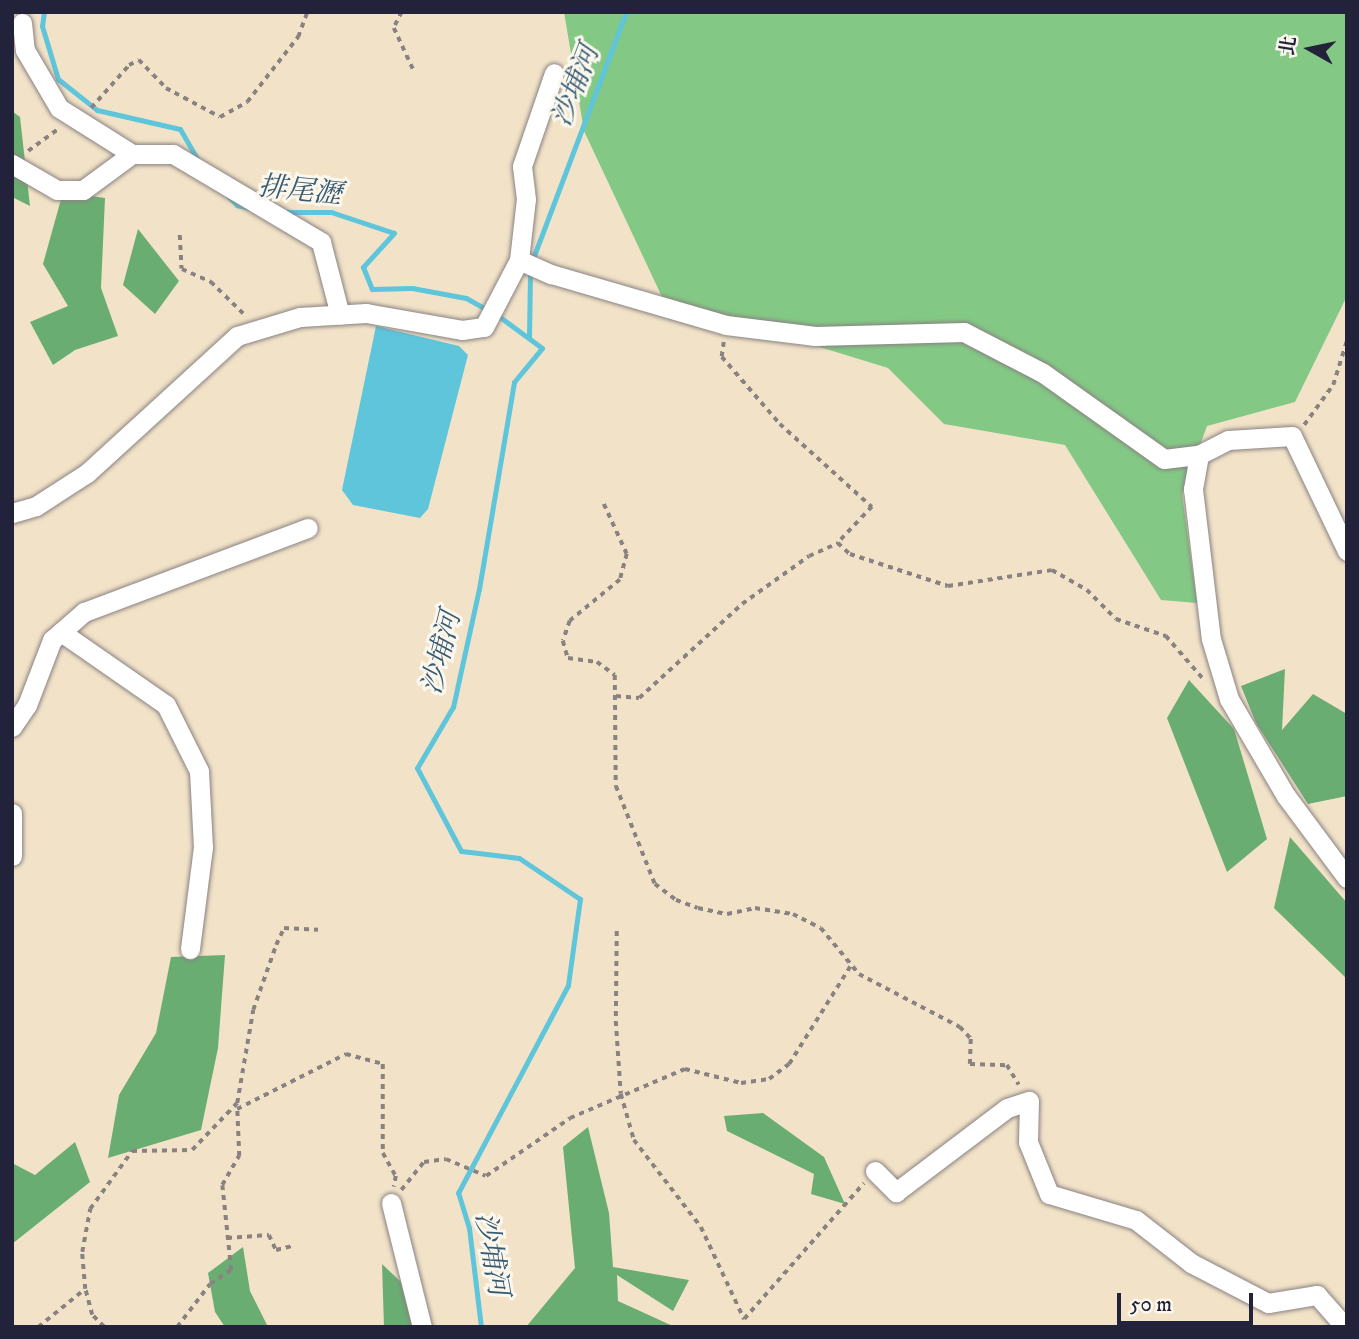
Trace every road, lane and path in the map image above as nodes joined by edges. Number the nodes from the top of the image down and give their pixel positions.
1 (307, 12) edge
2 (402, 12) edge
3 (22, 23) dead end
4 (414, 71) dead end
5 (554, 73) dead end
6 (78, 118) junction
7 (132, 154) junction
8 (13, 165) edge
9 (180, 235) dead end
10 (519, 260) junction
11 (340, 315) junction
12 (726, 324) junction
13 (261, 329) junction
14 (1347, 340) edge
15 (1292, 436) junction
16 (1199, 455) junction
17 (604, 505) dead end
18 (12, 513) edge
19 (308, 528) dead end
20 (838, 543) junction
21 (1347, 551) edge
22 (61, 632) junction
23 (616, 696) junction
24 (1229, 699) junction
25 (12, 727) edge
26 (13, 826) edge
27 (12, 856) edge
28 (1347, 878) edge
29 (318, 930) dead end
30 (617, 932) dead end
31 (190, 949) dead end
32 (852, 965) junction
33 (621, 1094) junction
34 (1029, 1101) junction
35 (237, 1103) junction
36 (237, 1110) junction
37 (875, 1171) joint
38 (391, 1203) junction
39 (227, 1238) junction
40 (292, 1246) dead end
41 (85, 1289) junction
42 (38, 1327) edge
43 (104, 1327) edge
44 (177, 1327) edge
45 (422, 1327) edge
46 (1345, 1327) edge

1 - 6 path
2 - 4 path
3 - 6 street
5 - 10 street
6 - 7 street
6 - 8 path
7 - 8 street
7 - 11 street
9 - 13 path
10 - 11 street
10 - 12 street
11 - 13 street
12 - 16 street
12 - 20 path
13 - 18 street
14 - 15 path
15 - 16 street
15 - 21 street
16 - 24 street
17 - 23 path
19 - 22 street
20 - 23 path
20 - 24 path
22 - 25 street
22 - 31 street
23 - 32 path
24 - 28 street
26 - 27 street
29 - 35 path
30 - 33 path
32 - 33 path
32 - 34 path
33 - 37 path
33 - 38 path
34 - 37 street
34 - 46 street
35 - 36 path
35 - 41 path
36 - 38 path
36 - 39 path
38 - 45 street
39 - 40 path
39 - 44 path
41 - 42 path
41 - 43 path

